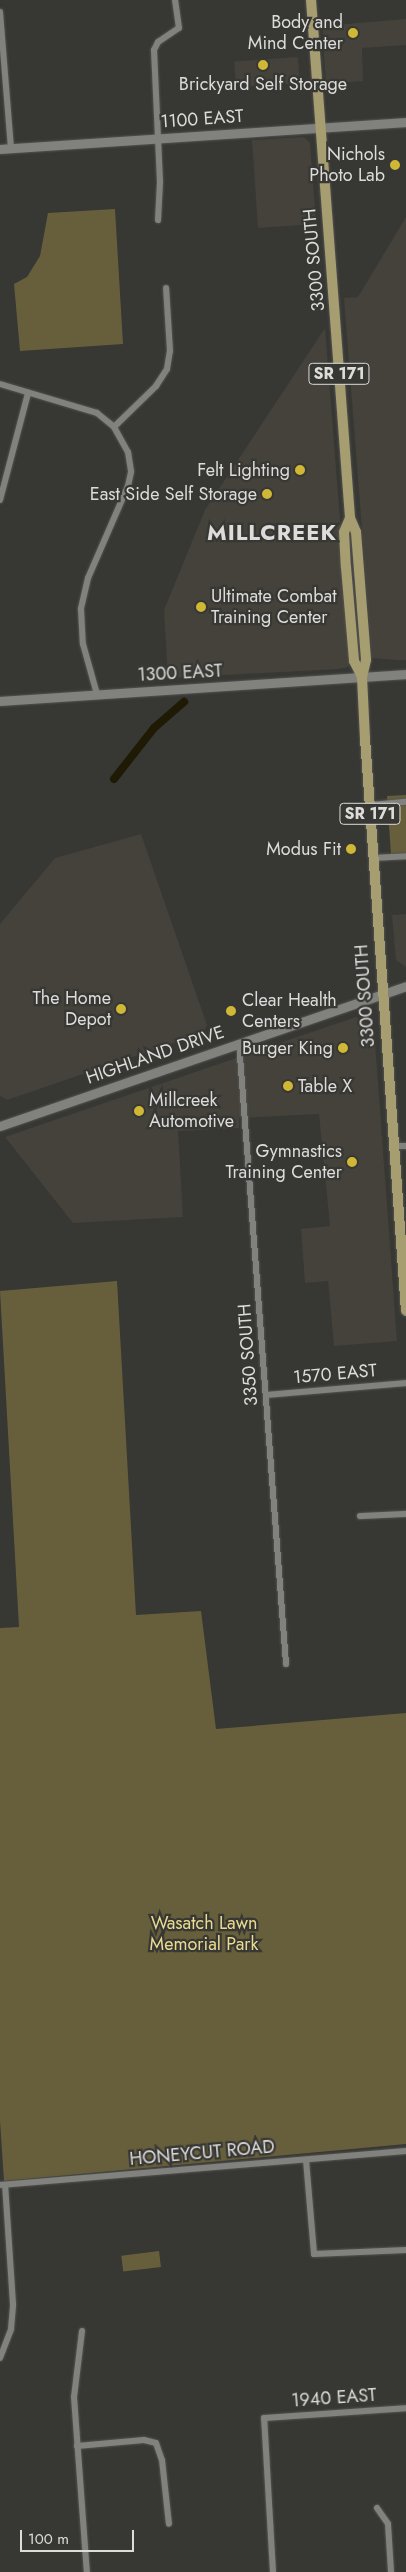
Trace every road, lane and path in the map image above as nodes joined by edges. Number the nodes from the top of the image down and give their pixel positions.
1 (175, 0) edge
2 (310, 0) edge
3 (0, 12) edge
4 (1, 43) edge
5 (406, 122) edge
6 (320, 128) junction
7 (157, 138) junction
8 (11, 148) junction
9 (0, 149) edge
10 (158, 220) dead end
11 (166, 288) dead end
12 (0, 384) edge
13 (28, 393) junction
14 (114, 427) junction
15 (0, 500) edge
16 (406, 674) edge
17 (362, 677) junction
18 (97, 694) junction
19 (0, 701) edge
20 (406, 802) edge
21 (370, 805) junction
22 (406, 856) edge
23 (373, 858) junction
24 (406, 986) edge
25 (381, 994) junction
26 (239, 1043) junction
27 (0, 1126) edge
28 (393, 1146) junction
29 (406, 1146) edge
30 (404, 1271) edge
31 (406, 1312) edge
32 (406, 1383) edge
33 (266, 1395) junction
34 (406, 1514) edge
35 (360, 1516) dead end
36 (286, 1664) dead end
37 (406, 2151) edge
38 (306, 2160) junction
39 (3, 2185) edge
40 (406, 2250) edge
41 (82, 2331) dead end
42 (0, 2358) edge
43 (406, 2408) edge
44 (77, 2446) junction
45 (377, 2508) dead end
46 (169, 2524) dead end
47 (87, 2572) edge
48 (273, 2572) edge
49 (391, 2572) edge

1 - 7 street
2 - 6 main road, 3300 SOUTH / SR 171
3 - 4 street
4 - 8 street
5 - 6 main road, 1100 EAST
6 - 7 main road, 1100 EAST
6 - 17 main road, 3300 SOUTH / SR 171
7 - 8 main road, 1100 EAST
7 - 10 street
8 - 9 main road, 1100 EAST
11 - 14 street
12 - 13 street
13 - 14 street
13 - 15 street
14 - 18 street
16 - 17 main road, 1300 EAST
17 - 18 main road, 1300 EAST
17 - 21 main road, 3300 SOUTH / SR 171
18 - 19 main road, 1300 EAST
20 - 21 street
21 - 23 main road, 3300 SOUTH / SR 171
22 - 23 street
23 - 25 main road, 3300 SOUTH / SR 171
24 - 25 main road, HIGHLAND DRIVE
25 - 26 main road, HIGHLAND DRIVE
25 - 28 main road, 3300 SOUTH / SR 171
26 - 27 main road, HIGHLAND DRIVE
26 - 33 street, 3350 SOUTH
28 - 29 street
28 - 30 main road, 3300 SOUTH / SR 171
30 - 31 main road, 3300 SOUTH / SR 171
32 - 33 street, 1570 EAST
33 - 36 street, 3350 SOUTH
34 - 35 street
37 - 38 street, HONEYCUT ROAD
38 - 39 street, HONEYCUT ROAD
38 - 40 street
39 - 42 street
41 - 44 street
43 - 48 street, 1940 EAST
44 - 46 street
44 - 47 street
45 - 49 street

